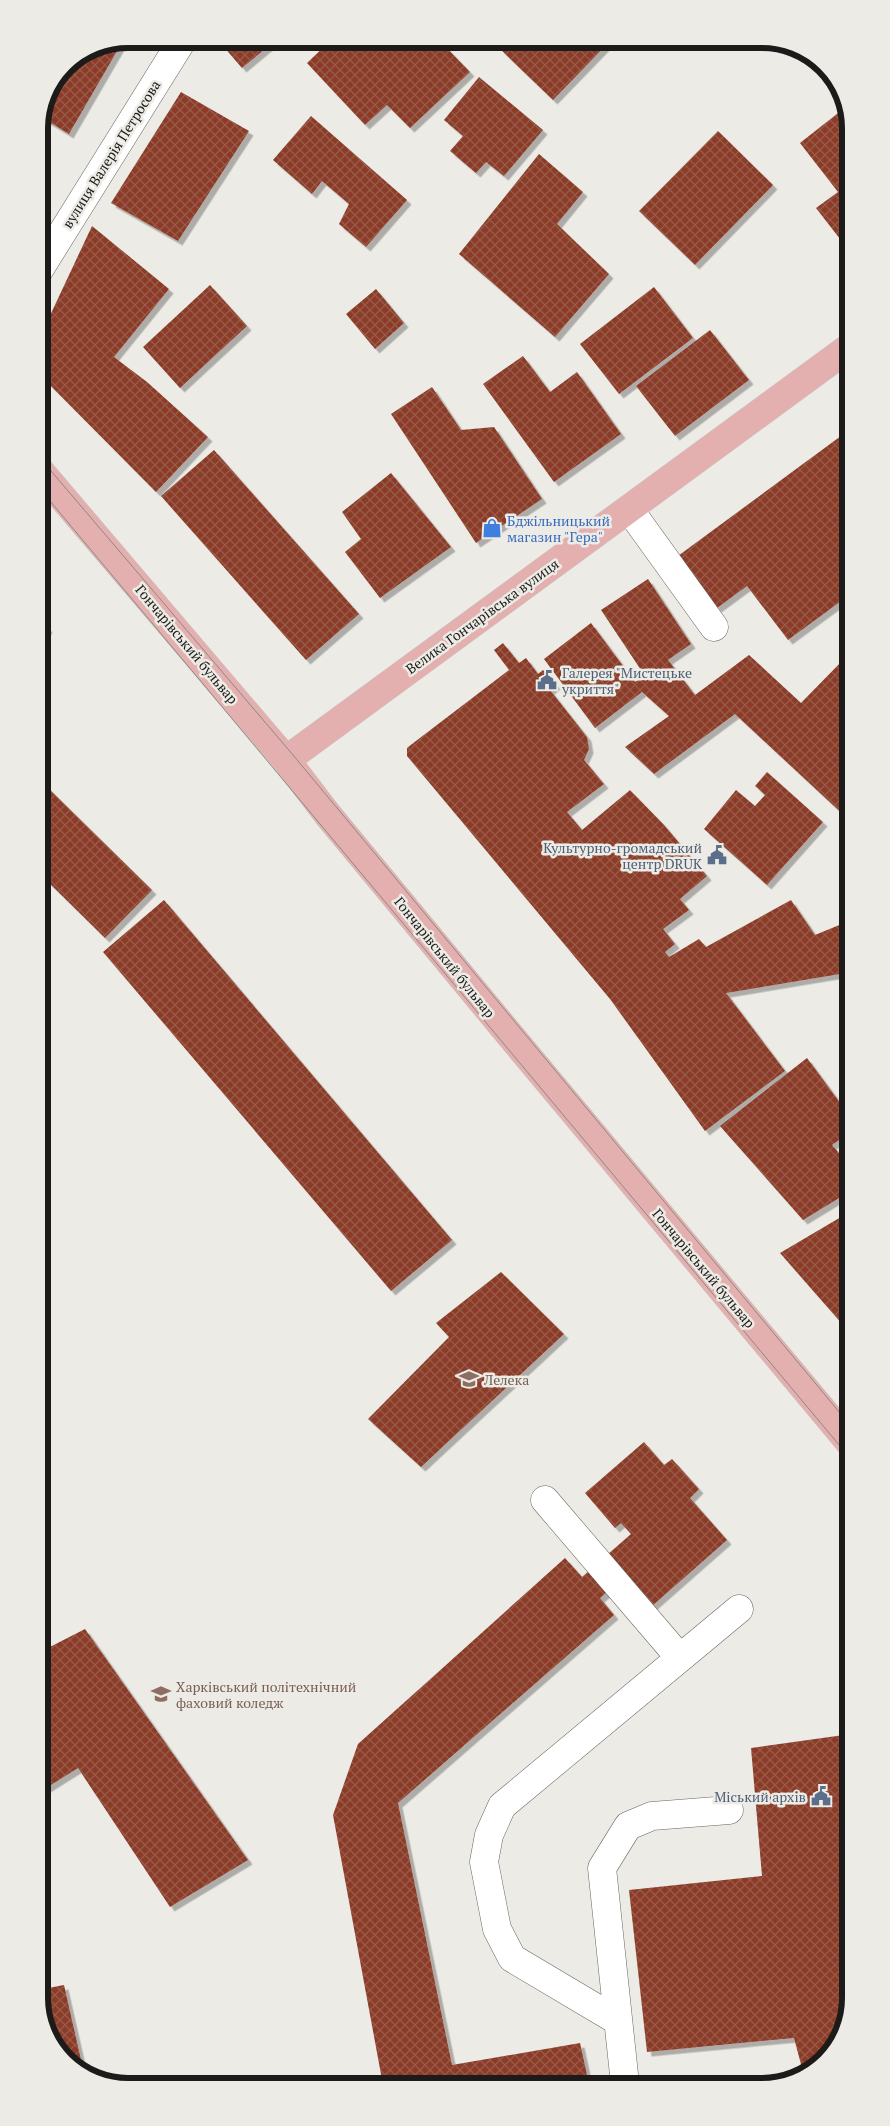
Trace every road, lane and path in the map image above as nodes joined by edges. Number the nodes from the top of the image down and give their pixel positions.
1 (178, 47) edge
2 (48, 256) edge
3 (842, 353) edge
4 (48, 480) edge
5 (629, 509) junction
6 (714, 627) dead end
7 (286, 760) junction
8 (842, 1433) edge
9 (545, 1500) dead end
10 (739, 1609) dead end
11 (680, 1658) junction
12 (729, 1810) dead end
13 (618, 2021) junction
14 (624, 2078) edge

1 - 2 street, вулиця Валерія Петросова
3 - 5 main road, Велика Гончарівська вулиця
4 - 7 main road, Гончарівський бульвар
5 - 6 street
5 - 7 main road, Велика Гончарівська вулиця
7 - 8 main road, Гончарівський бульвар
9 - 11 street
10 - 11 street
11 - 13 street
12 - 13 street
13 - 14 street

